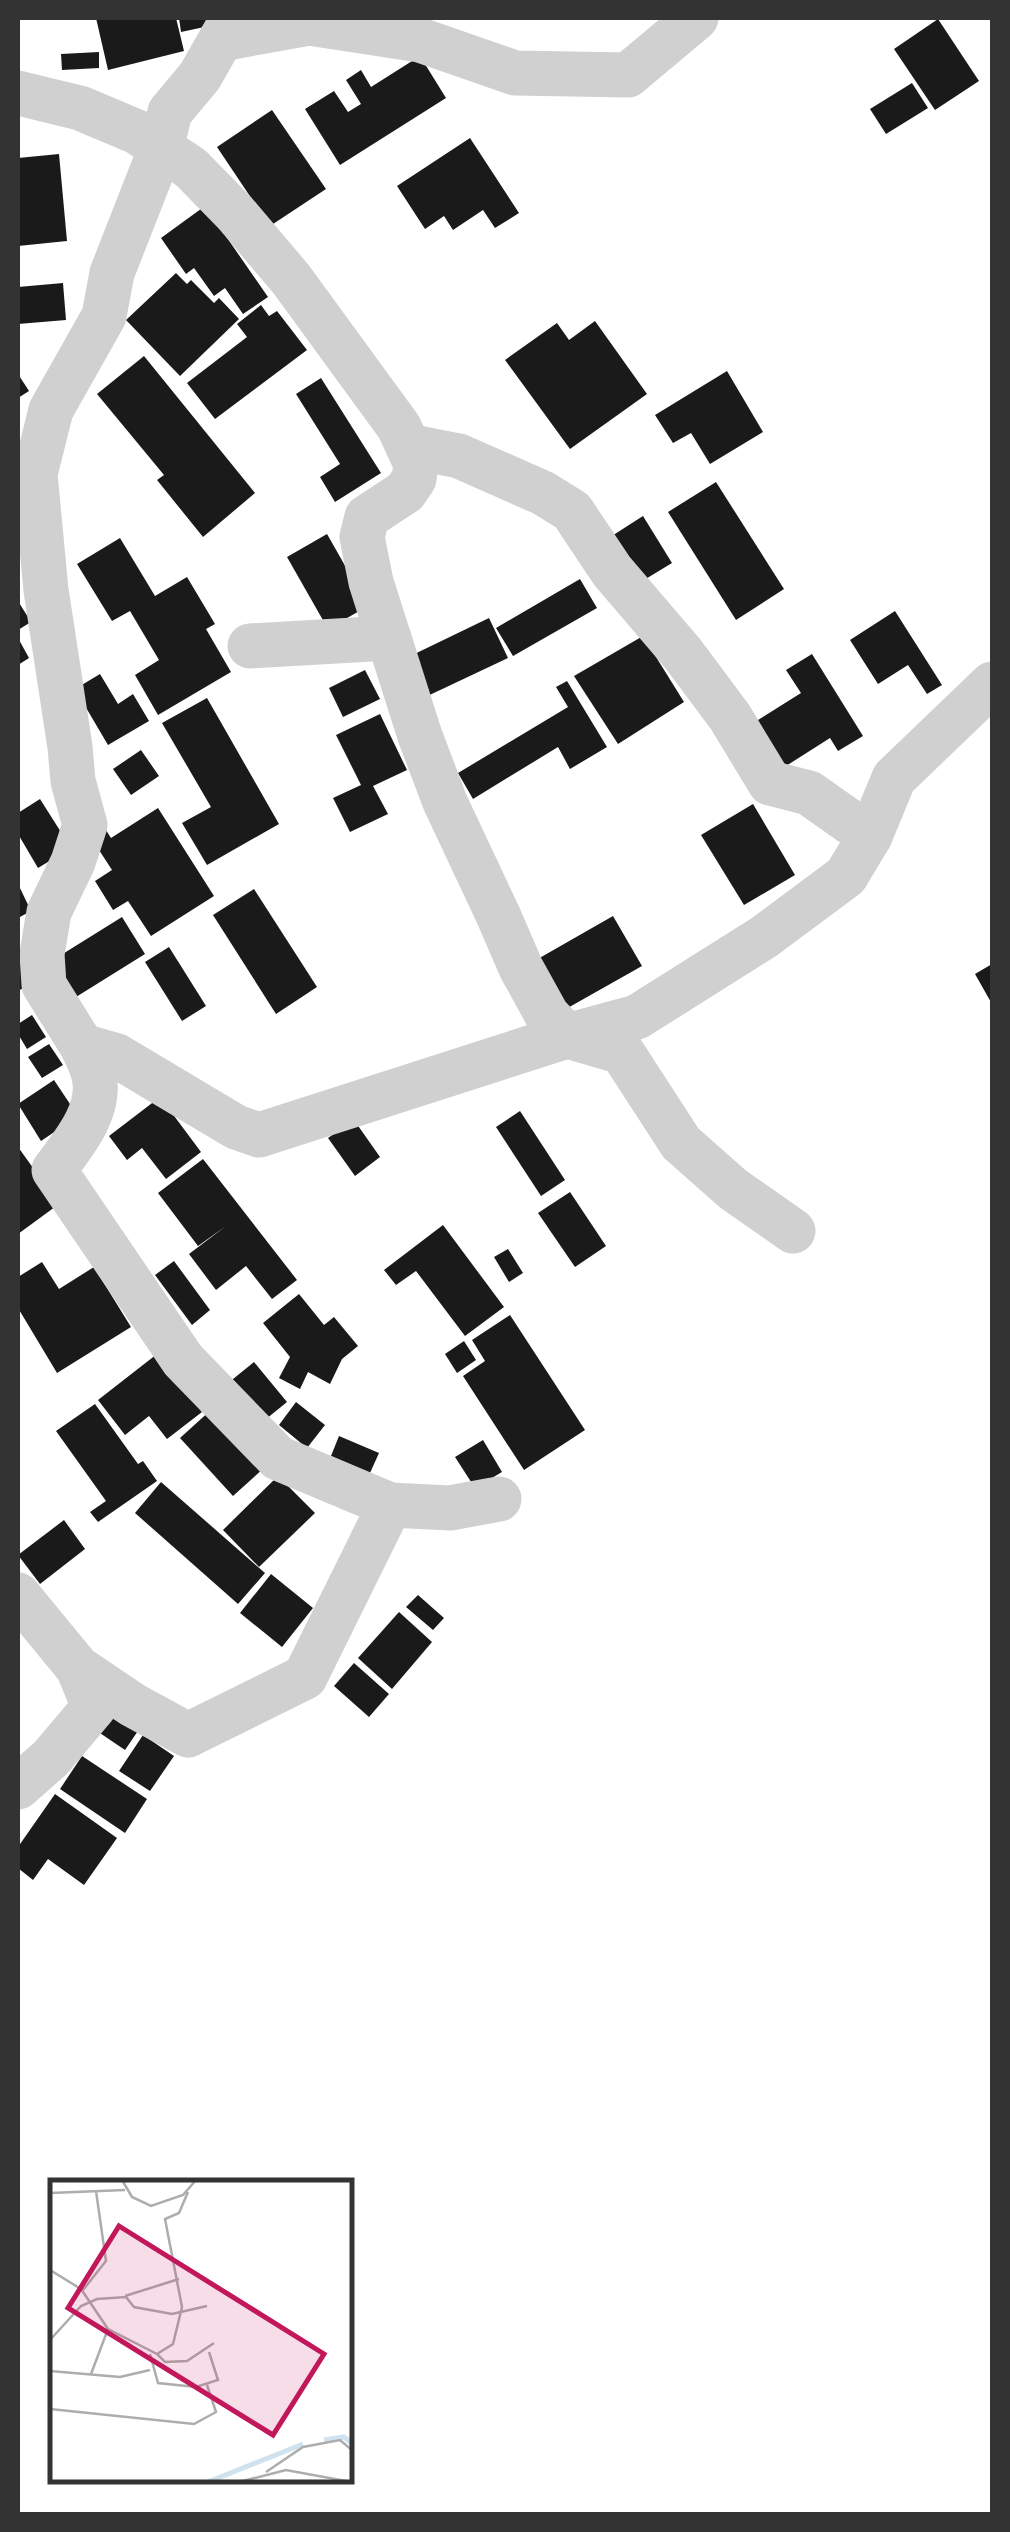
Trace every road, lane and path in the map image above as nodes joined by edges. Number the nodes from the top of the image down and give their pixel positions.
1 (696, 18) edge
2 (227, 28) edge
3 (18, 93) edge
4 (161, 148) junction
5 (408, 446) junction
6 (26, 473) edge
7 (388, 638) junction
8 (250, 646) dead end
9 (992, 684) edge
10 (870, 836) junction
11 (31, 995) edge
12 (567, 1036) junction
13 (82, 1046) junction
14 (793, 1231) dead end
15 (499, 1499) dead end
16 (390, 1505) junction
17 (18, 1595) edge
18 (78, 1668) junction
19 (18, 1787) edge

1 - 2 street
2 - 4 street
3 - 4 street
4 - 5 street
4 - 6 street
5 - 7 street
5 - 10 street
6 - 11 street
7 - 8 street
7 - 12 street
9 - 10 street
10 - 12 street
11 - 13 street
12 - 13 street
12 - 14 street
13 - 16 street
15 - 16 street
16 - 18 street
17 - 18 street
18 - 19 street

